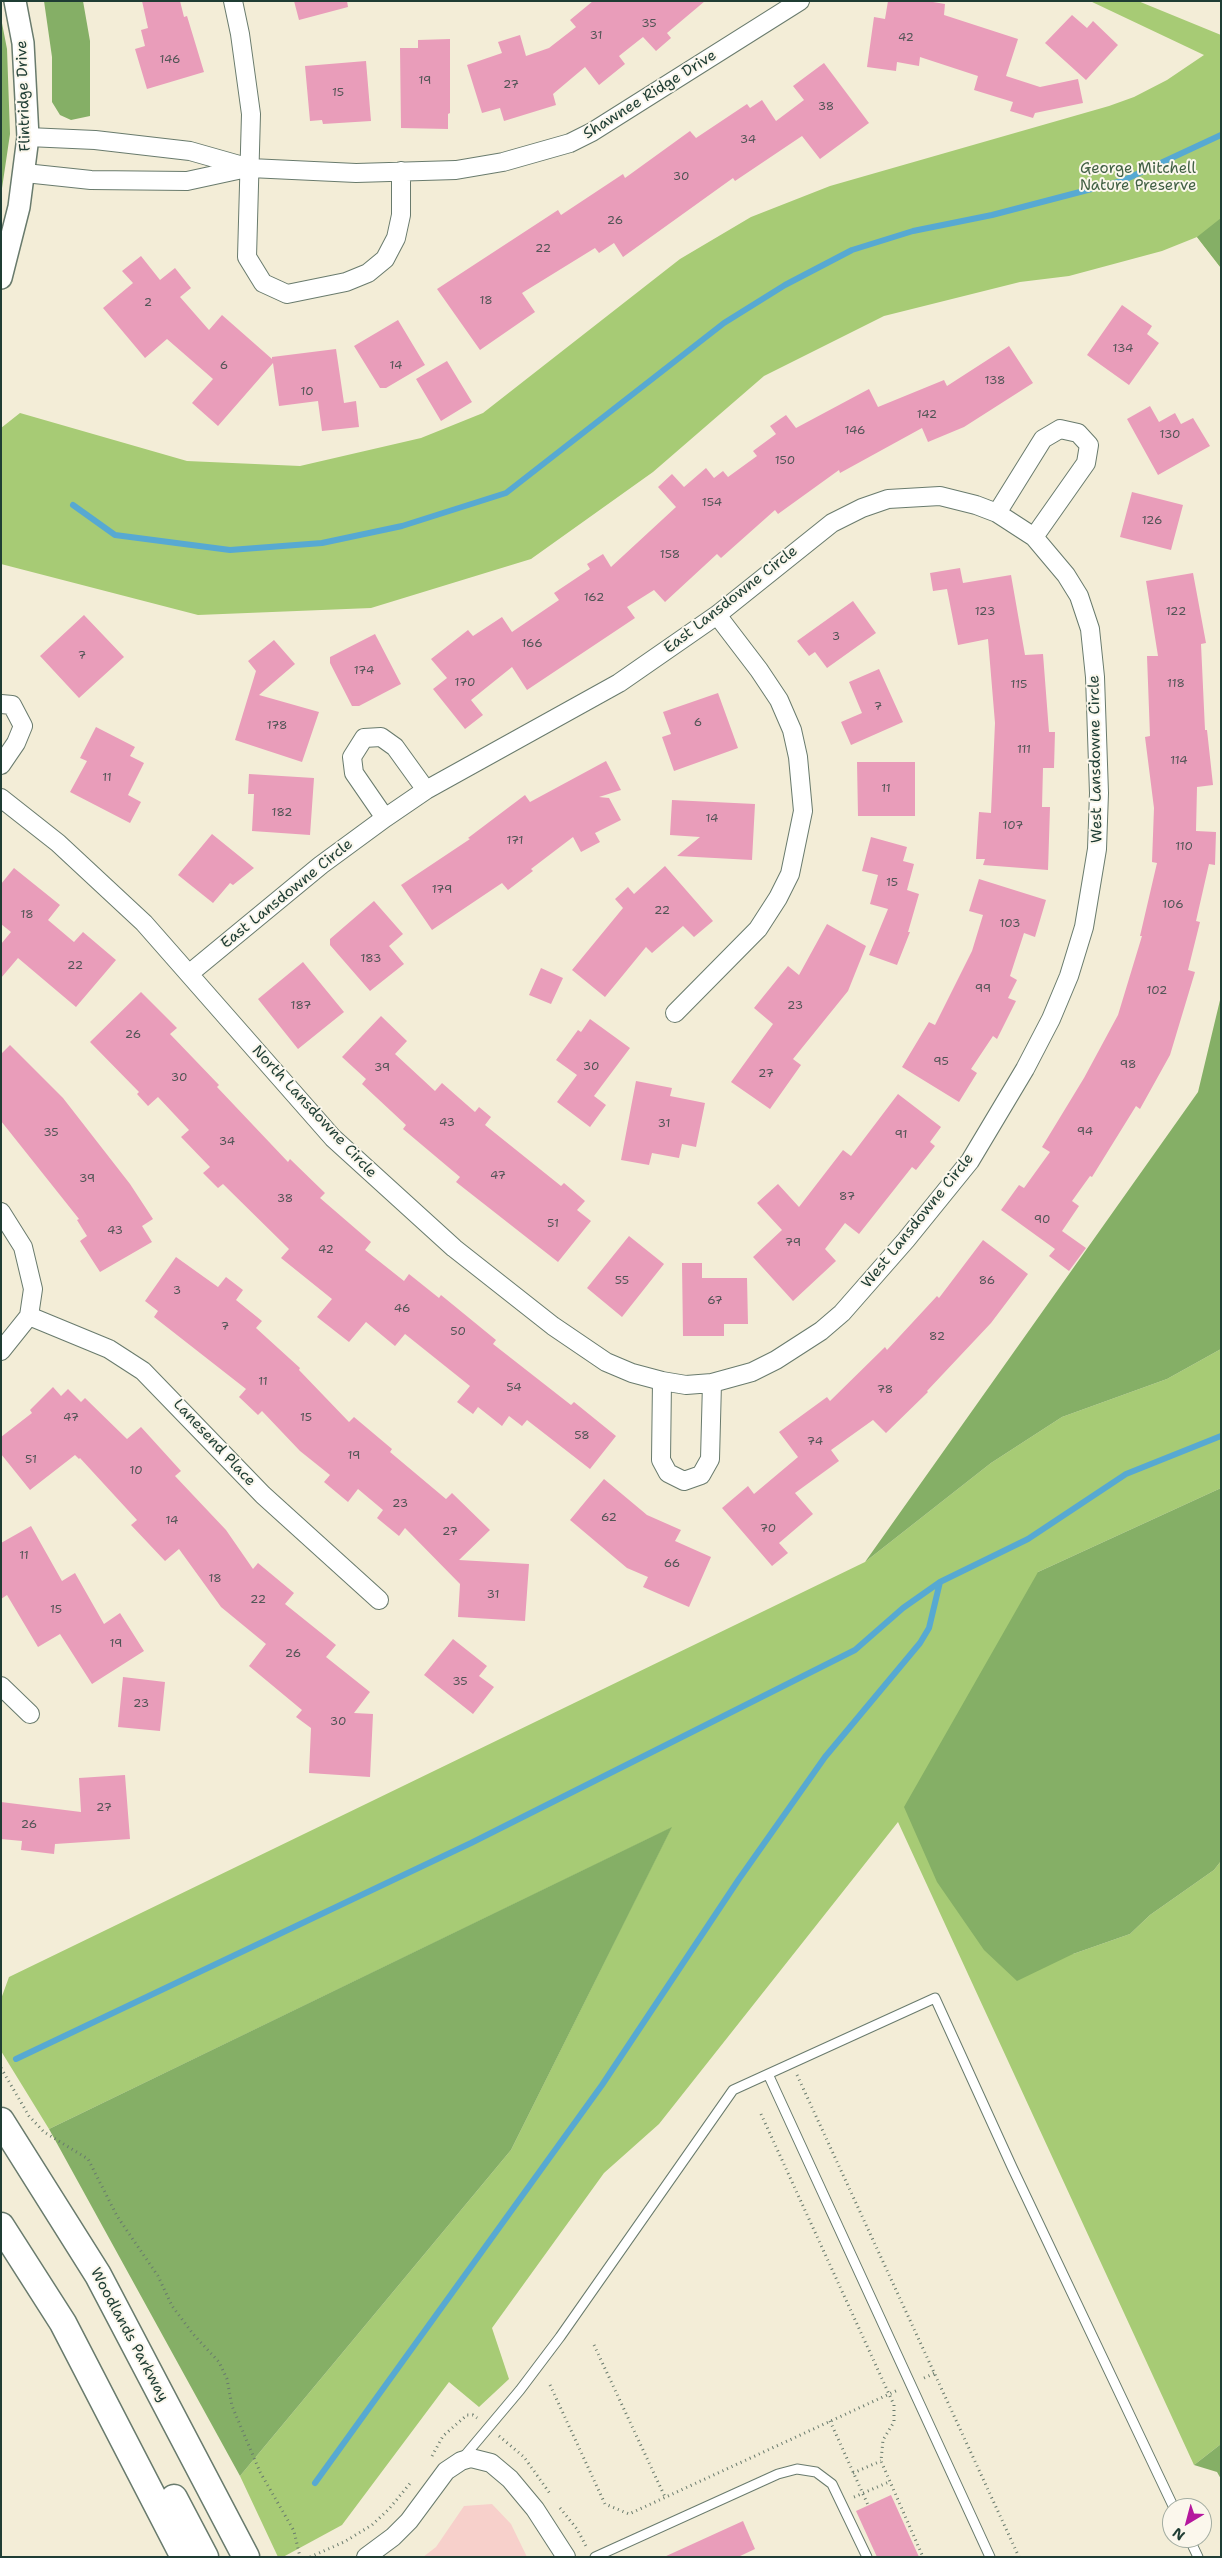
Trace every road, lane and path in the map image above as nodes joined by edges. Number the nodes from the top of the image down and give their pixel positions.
1 (15, 1) edge
2 (233, 1) edge
3 (800, 1) edge
4 (28, 137) junction
5 (250, 168) junction
6 (401, 171) junction
7 (25, 173) junction
8 (1, 278) edge
9 (997, 513) junction
10 (1014, 522) joint
11 (1034, 537) junction
12 (717, 615) junction
13 (1, 704) edge
14 (1, 765) edge
15 (426, 790) junction
16 (1, 798) edge
17 (386, 818) junction
18 (190, 973) junction
19 (675, 1013) dead end
20 (1, 1212) edge
21 (29, 1316) junction
22 (1, 1352) edge
23 (662, 1381) junction
24 (712, 1383) junction
25 (686, 1385) joint
26 (379, 1600) dead end
27 (1, 1686) edge
28 (30, 1714) dead end
29 (792, 2063) junction
30 (1, 2068) edge
31 (768, 2074) junction
32 (761, 2114) dead end
33 (1, 2121) edge
34 (1, 2226) edge
35 (63, 2323) junction
36 (594, 2345) dead end
37 (935, 2373) junction
38 (550, 2385) dead end
39 (910, 2385) junction
40 (890, 2394) junction
41 (830, 2422) junction
42 (460, 2461) junction
43 (881, 2461) junction
44 (853, 2473) junction
45 (889, 2482) junction
46 (863, 2494) junction
47 (665, 2498) junction
48 (1169, 2498) edge
49 (842, 2503) junction
50 (868, 2505) dead end
51 (184, 2557) edge
52 (205, 2557) edge
53 (246, 2557) edge
54 (300, 2557) edge
55 (366, 2557) edge
56 (566, 2557) edge
57 (595, 2557) edge
58 (867, 2557) edge
59 (923, 2557) edge
60 (990, 2557) edge
61 (1019, 2557) edge

1 - 4 street, Flintridge Drive
2 - 5 street
3 - 6 street, Shawnee Ridge Drive
4 - 5 street, Shawnee Ridge Drive
4 - 7 street, Flintridge Drive
5 - 6 street, Shawnee Ridge Drive
5 - 6 street
5 - 7 street, Shawnee Ridge Drive
7 - 8 street, Flintridge Drive
9 - 10 street, East Lansdowne Circle
9 - 11 street
9 - 12 street, East Lansdowne Circle
10 - 11 street, West Lansdowne Circle
11 - 24 street, West Lansdowne Circle
12 - 15 street, East Lansdowne Circle
12 - 19 street
13 - 14 street
15 - 17 street, East Lansdowne Circle
15 - 17 street
16 - 18 street, North Lansdowne Circle
17 - 18 street, East Lansdowne Circle
18 - 23 street, North Lansdowne Circle
20 - 21 street
21 - 22 street
21 - 26 street, Lanesend Place
23 - 24 street
23 - 25 street, North Lansdowne Circle
24 - 25 street, West Lansdowne Circle
27 - 28 street
29 - 31 lane
29 - 37 path
29 - 48 lane
30 - 54 path
31 - 39 lane
31 - 42 lane
32 - 40 path
33 - 53 main road, Woodlands Parkway
34 - 35 main road
35 - 51 main road
35 - 52 main road
36 - 47 path
37 - 39 path
37 - 61 path
38 - 47 path
39 - 40 path
39 - 60 lane
40 - 41 path
40 - 43 path
41 - 44 path
41 - 47 path
42 - 55 street
42 - 56 street
43 - 44 path
43 - 45 path
44 - 46 path
45 - 46 path
45 - 59 path
46 - 49 path
46 - 50 path
49 - 57 lane
49 - 58 lane

